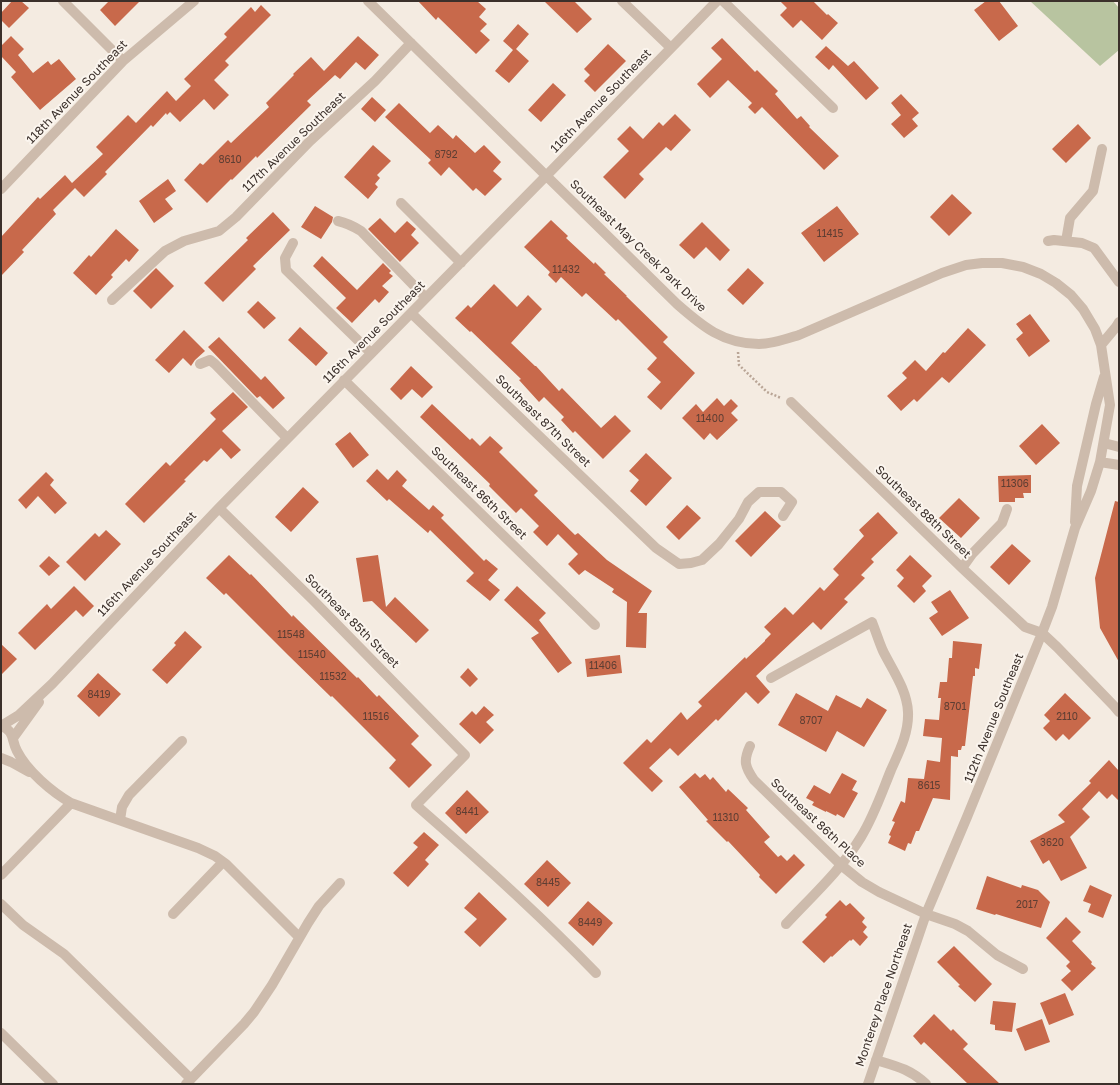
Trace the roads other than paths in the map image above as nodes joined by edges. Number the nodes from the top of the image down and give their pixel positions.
1 (62, 1) edge
2 (194, 1) edge
3 (368, 1) edge
4 (622, 1) edge
5 (717, 1) edge
6 (723, 1) edge
7 (411, 43) junction
8 (670, 48) junction
9 (123, 61) junction
10 (833, 108) dead end
11 (1102, 149) dead end
12 (546, 176) junction
13 (1, 189) edge
14 (401, 203) dead end
15 (338, 221) dead end
16 (1048, 241) dead end
17 (1066, 241) junction
18 (293, 243) dead end
19 (461, 263) junction
20 (1119, 282) edge
21 (426, 298) junction
22 (112, 300) dead end
23 (411, 313) junction
24 (1119, 322) edge
25 (1101, 345) junction
26 (371, 353) junction
27 (200, 364) dead end
28 (1106, 372) junction
29 (344, 380) junction
30 (790, 402) road end
31 (287, 438) junction
32 (1104, 443) junction
33 (1119, 446) edge
34 (1100, 462) junction
35 (1119, 465) edge
36 (219, 508) junction
37 (1007, 510) dead end
38 (783, 516) dead end
39 (1075, 528) junction
40 (962, 568) junction
41 (595, 625) dead end
42 (1042, 633) junction
43 (771, 678) dead end
44 (52, 684) junction
45 (1119, 712) edge
46 (1, 726) edge
47 (13, 740) junction
48 (182, 741) dead end
49 (750, 746) dead end
50 (1, 757) edge
51 (39, 778) junction
52 (72, 804) junction
53 (120, 820) junction
54 (223, 862) junction
55 (842, 865) junction
56 (1, 875) edge
57 (340, 883) dead end
58 (1, 904) edge
59 (173, 914) dead end
60 (926, 914) junction
61 (786, 924) dead end
62 (299, 937) junction
63 (1023, 969) dead end
64 (596, 973) dead end
65 (1, 1033) edge
66 (876, 1060) junction
67 (188, 1081) edge
68 (53, 1084) edge
69 (868, 1084) edge
70 (926, 1084) edge

1 - 9 street
2 - 9 street, 118th Avenue Southeast
3 - 7 street, Southeast May Creek Park Drive
4 - 8 street
5 - 8 street, 116th Avenue Southeast
6 - 10 street
7 - 12 street, Southeast May Creek Park Drive
7 - 22 street, 117th Avenue Southeast
8 - 12 street, 116th Avenue Southeast
9 - 13 street, 118th Avenue Southeast
11 - 17 street
12 - 19 street, 116th Avenue Southeast
12 - 25 street, Southeast May Creek Park Drive
14 - 19 street
15 - 21 street
16 - 17 street
17 - 20 street
18 - 26 street
19 - 21 street, 116th Avenue Southeast
21 - 23 street, 116th Avenue Southeast
23 - 26 street, 116th Avenue Southeast
23 - 38 street, Southeast 87th Street
24 - 25 street
25 - 28 street, 112th Avenue Southeast
26 - 29 street, 116th Avenue Southeast
27 - 31 street
28 - 32 street, 112th Avenue Southeast
28 - 39 street, 112th Avenue Southeast
29 - 31 street, 116th Avenue Southeast
29 - 41 street, Southeast 86th Street
30 - 40 street, Southeast 88th Street
31 - 36 street, 116th Avenue Southeast
32 - 33 street
32 - 34 street, 112th Avenue Southeast
34 - 35 street
34 - 39 street, 112th Avenue Southeast
36 - 44 street, 116th Avenue Southeast
36 - 64 street, Southeast 85th Street
37 - 40 street
39 - 42 street, 112th Avenue Southeast
40 - 42 street, Southeast 88th Street
42 - 45 street
42 - 60 street, 112th Avenue Southeast
43 - 55 street
44 - 46 street, 116th Avenue Southeast
44 - 47 street, 116th Avenue Southeast
46 - 47 street, 116th Avenue Southeast
47 - 50 street, 116th Avenue Southeast
47 - 51 street
48 - 53 street
49 - 55 street, Southeast 86th Place
50 - 51 street
51 - 52 street
52 - 53 street
52 - 56 street
53 - 54 street
54 - 59 street
54 - 62 street
55 - 60 street, Southeast 86th Place
55 - 61 street
57 - 62 street
58 - 67 street
60 - 63 street, Southeast 86th Place
60 - 66 street, Monterey Place Northeast
62 - 67 street
65 - 68 street
66 - 69 street, Monterey Place Northeast
66 - 70 street

